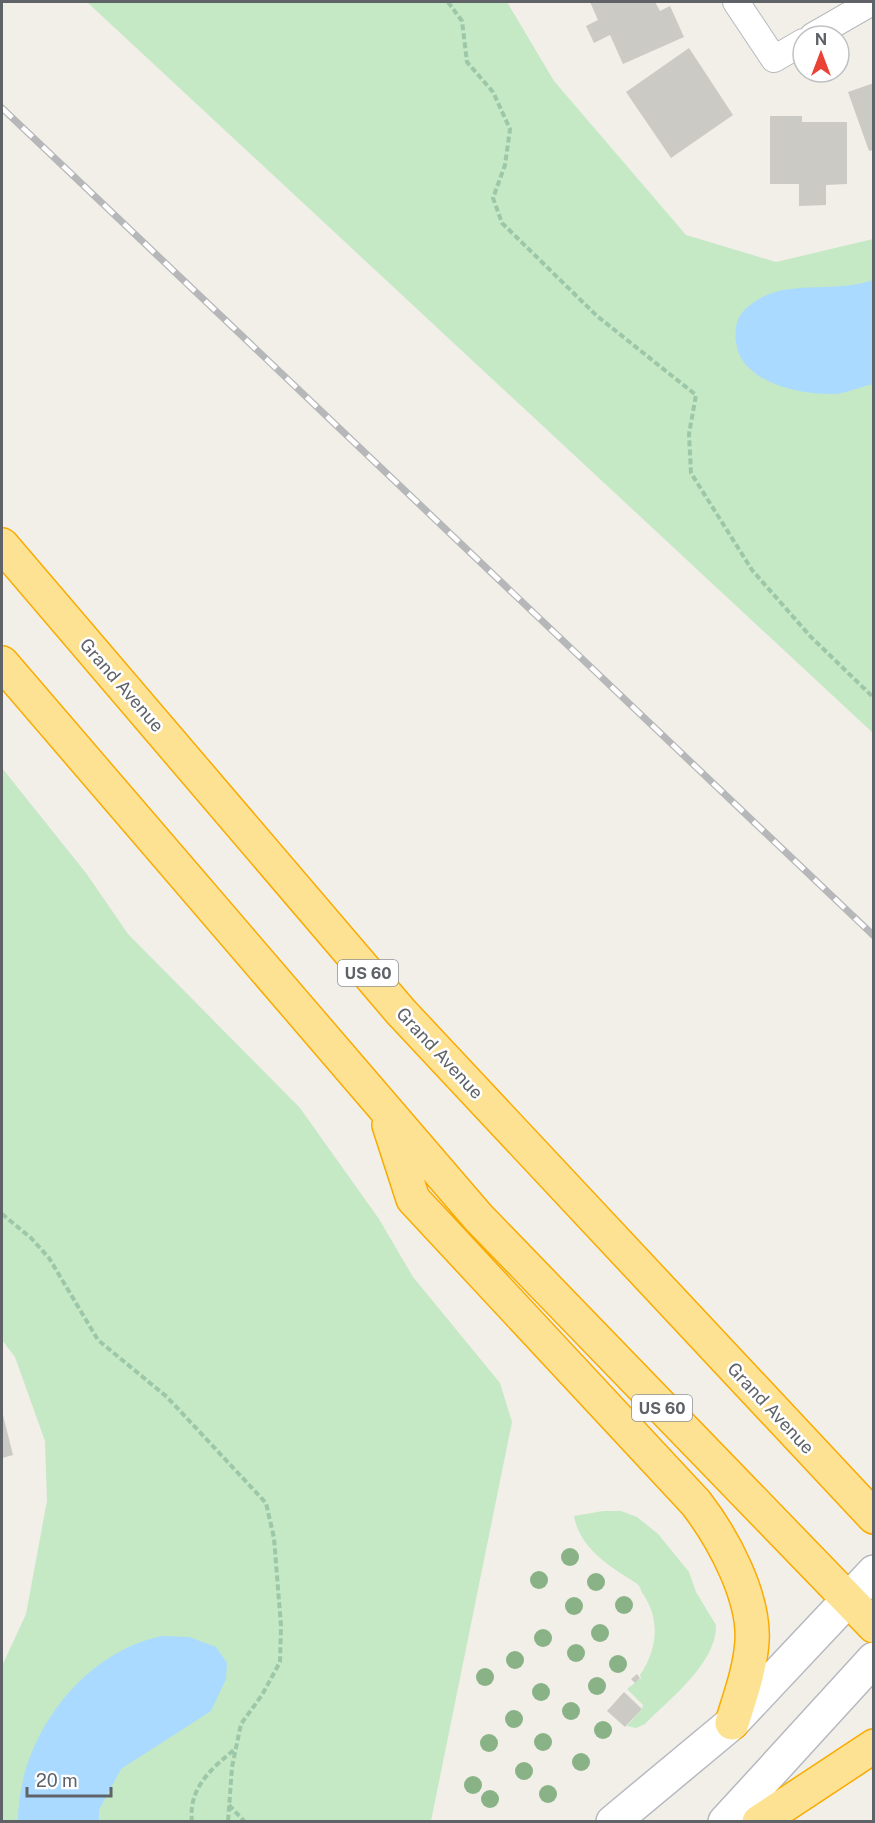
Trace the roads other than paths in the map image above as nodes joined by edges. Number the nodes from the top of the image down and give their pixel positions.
1 (736, 2) edge
2 (872, 2) edge
3 (834, 24) edge
4 (791, 49) edge
5 (2, 545) edge
6 (2, 663) edge
7 (385, 1112) junction
8 (873, 1517) edge
9 (873, 1572) edge
10 (846, 1599) junction
11 (873, 1626) edge
12 (873, 1659) edge
13 (732, 1723) junction
14 (873, 1746) edge
15 (613, 1821) edge
16 (725, 1821) edge
17 (759, 1821) edge

1 - 4 street
2 - 3 street
5 - 8 highway, Grand Avenue / US 60
6 - 7 highway, US 60
7 - 10 highway, US 60
7 - 13 highway
9 - 10 street
10 - 11 highway, US 60
10 - 13 street
12 - 16 street
13 - 15 street
14 - 17 highway

